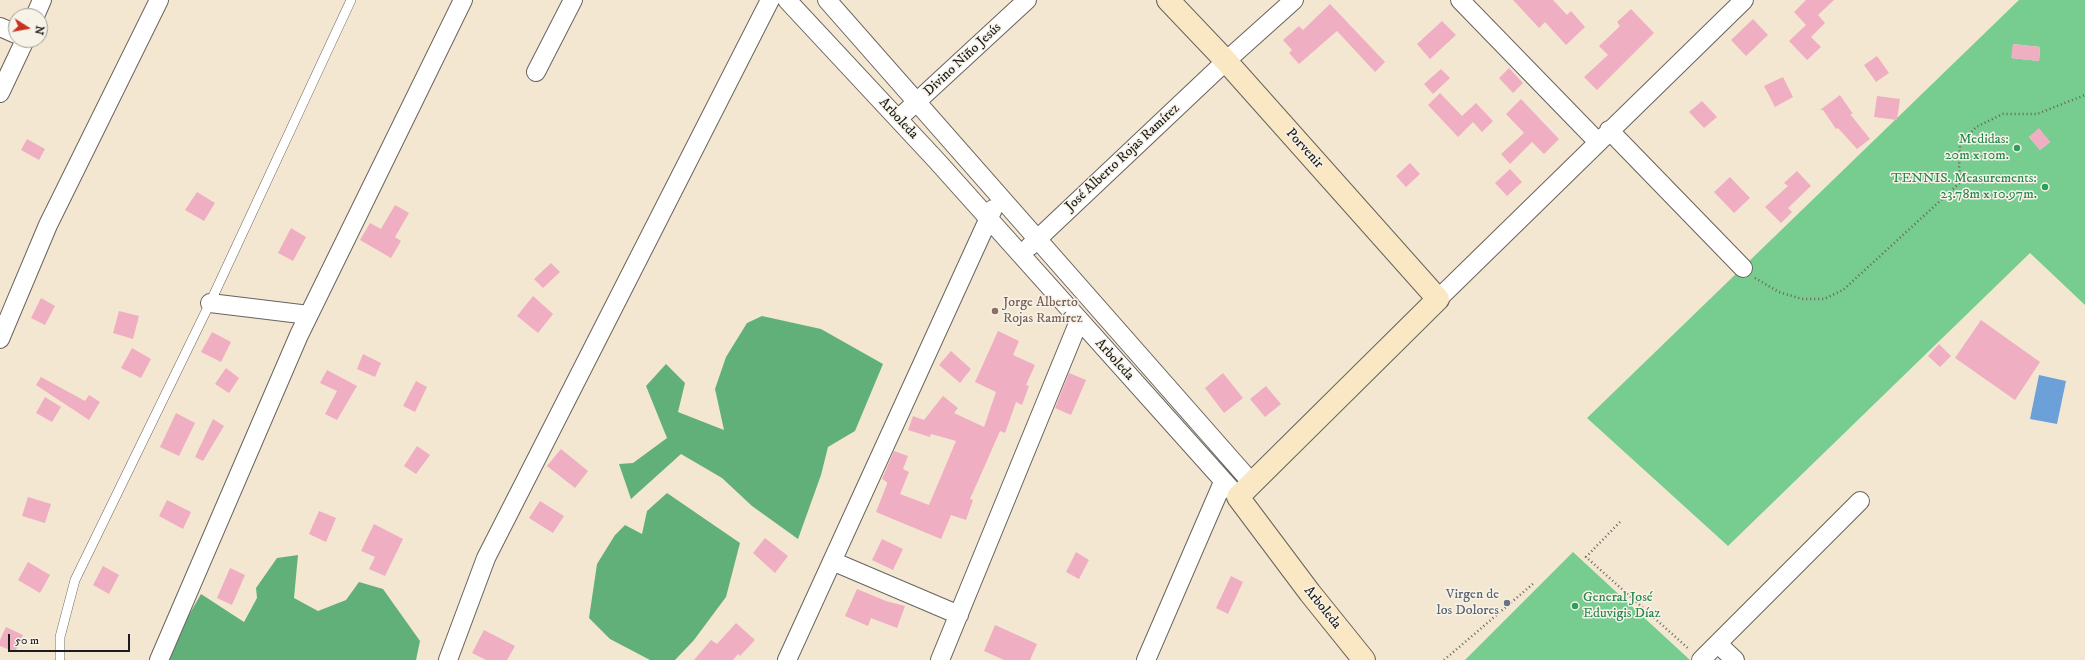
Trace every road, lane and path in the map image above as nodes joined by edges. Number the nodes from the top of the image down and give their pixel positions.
1 (159, 0) edge
2 (351, 0) edge
3 (463, 0) edge
4 (573, 0) edge
5 (770, 0) edge
6 (787, 0) edge
7 (827, 0) edge
8 (1027, 0) edge
9 (1168, 0) edge
10 (1294, 0) edge
11 (1460, 0) edge
12 (1744, 0) edge
13 (20, 48) edge
14 (1226, 61) junction
15 (536, 72) dead end
16 (0, 93) edge
17 (2085, 95) edge
18 (918, 101) junction
19 (898, 119) junction
20 (1603, 136) junction
21 (1000, 195) junction
22 (988, 219) junction
23 (1038, 239) junction
24 (1020, 255) junction
25 (1743, 268) joint
26 (1438, 299) junction
27 (210, 303) junction
28 (309, 315) junction
29 (1079, 322) junction
30 (0, 339) edge
31 (1238, 487) junction
32 (1860, 502) dead end
33 (1620, 522) dead end
34 (832, 561) junction
35 (1534, 583) dead end
36 (958, 615) junction
37 (1718, 644) junction
38 (1695, 655) edge
39 (60, 658) dead end
40 (159, 660) edge
41 (448, 660) edge
42 (787, 660) edge
43 (940, 660) edge
44 (1146, 660) edge
45 (1364, 660) edge
46 (1444, 660) edge
47 (1735, 660) edge

1 - 30 street
2 - 27 lane
3 - 28 street
4 - 15 street
5 - 41 street
6 - 19 street, Arboleda
7 - 18 street, Arboleda
8 - 18 street, Divino Niño Jesús
9 - 14 street, Porvenir
10 - 14 street, José Alberto Rojas Ramírez
11 - 20 street
12 - 20 street
13 - 16 street
14 - 23 street, José Alberto Rojas Ramírez
14 - 26 street, Porvenir
17 - 25 path
18 - 19 street, Divino Niño Jesús
18 - 21 street, Arboleda
19 - 22 street, Arboleda
20 - 25 street
20 - 26 street
21 - 22 street
21 - 23 street, Arboleda
22 - 24 street, Arboleda
22 - 34 street
23 - 24 street, José Alberto Rojas Ramírez
23 - 31 street, Arboleda
24 - 29 street, Arboleda
26 - 31 street
27 - 28 street
27 - 39 lane
28 - 40 street
29 - 31 street, Arboleda
29 - 36 street
31 - 44 street
31 - 45 street, Arboleda
32 - 37 street
33 - 38 path
34 - 36 street
34 - 42 street
35 - 46 path
36 - 43 street
37 - 38 street
37 - 47 street

